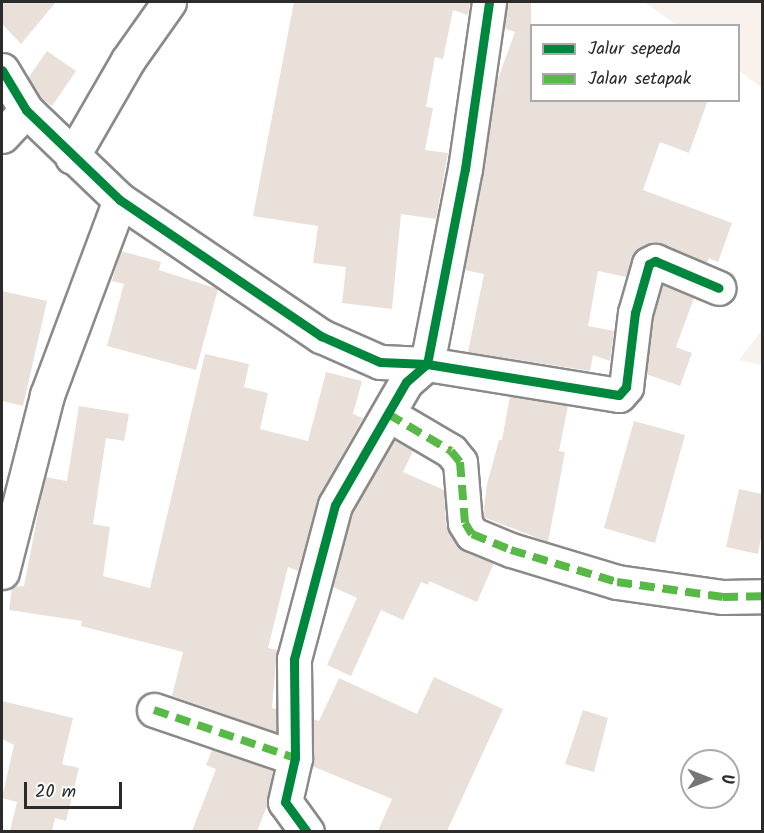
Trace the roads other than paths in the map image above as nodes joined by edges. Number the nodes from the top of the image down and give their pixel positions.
1 (169, 2) edge
2 (489, 2) edge
3 (2, 70) edge
4 (26, 111) junction
5 (2, 136) edge
6 (72, 158) junction
7 (120, 200) junction
8 (719, 288) dead end
9 (427, 364) junction
10 (388, 414) junction
11 (2, 572) edge
12 (762, 596) edge
13 (154, 710) dead end
14 (295, 758) junction
15 (307, 831) edge

1 - 6 street
2 - 9 street
3 - 4 street
4 - 5 street
4 - 6 street
6 - 7 street
7 - 9 street
7 - 11 street
8 - 9 street
9 - 10 street
10 - 12 street
10 - 14 street
13 - 14 street
14 - 15 street

